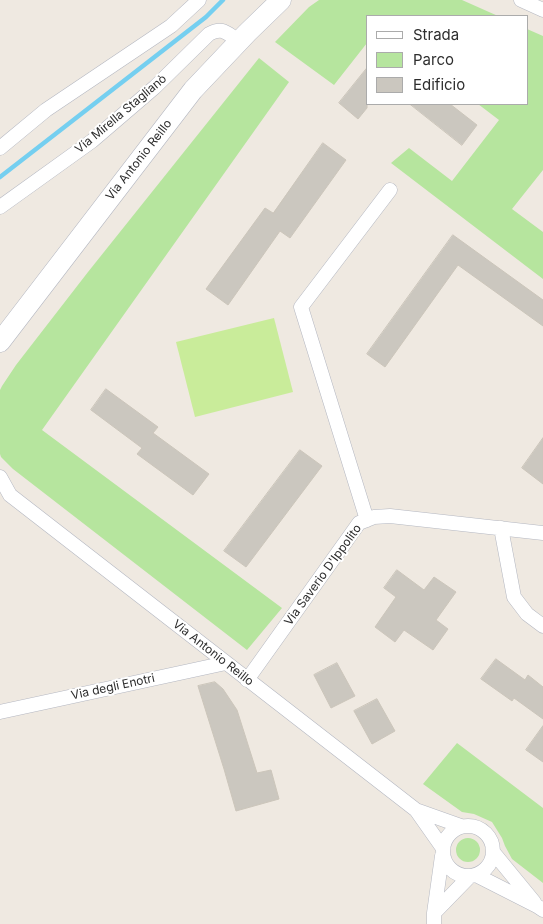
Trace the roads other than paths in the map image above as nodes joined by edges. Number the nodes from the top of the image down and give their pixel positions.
1 (199, 0) edge
2 (280, 0) edge
3 (521, 0) edge
4 (543, 10) edge
5 (239, 41) junction
6 (0, 148) edge
7 (390, 190) dead end
8 (0, 207) edge
9 (5, 336) edge
10 (0, 352) edge
11 (0, 477) edge
12 (5, 494) edge
13 (367, 520) junction
14 (501, 528) junction
15 (543, 532) edge
16 (543, 626) edge
17 (226, 663) junction
18 (247, 680) junction
19 (0, 712) edge
20 (416, 810) junction
21 (460, 826) junction
22 (442, 852) junction
23 (493, 852) junction
24 (473, 876) junction
25 (540, 908) edge
26 (434, 919) edge

1 - 6 street
2 - 5 main road, Via Antonio Reillo
3 - 4 street
5 - 8 street, Via Mirella Staglianò
5 - 9 main road, Via Antonio Reillo
7 - 13 street
9 - 10 main road, Via Antonio Reillo
11 - 12 street, Via Antonio Reillo
12 - 17 street, Via Antonio Reillo
13 - 14 street, Via Saverio D'Ippolito
13 - 18 street, Via Saverio D'Ippolito
14 - 15 street, Via Saverio D'Ippolito
14 - 16 street
17 - 18 street, Via Antonio Reillo
17 - 19 street, Via degli Enotri
18 - 20 street, Via Antonio Reillo
20 - 21 street, Via Antonio Reillo
20 - 22 street, Via Antonio Reillo
21 - 22 street
21 - 23 street
22 - 24 street
22 - 26 street
23 - 24 street
23 - 25 street
24 - 25 street
24 - 26 street

